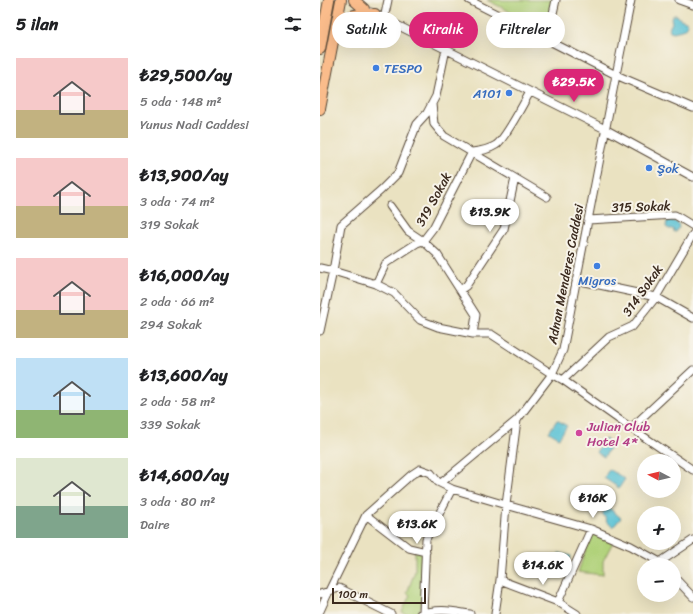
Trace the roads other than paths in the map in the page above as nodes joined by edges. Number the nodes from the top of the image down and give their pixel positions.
1 (329, 0) edge
2 (341, 0) edge
3 (354, 0) edge
4 (388, 0) edge
5 (469, 0) edge
6 (556, 0) edge
7 (631, 0) edge
8 (679, 0) edge
9 (693, 5) edge
10 (364, 9) junction
11 (371, 12) edge
12 (382, 12) edge
13 (493, 12) edge
14 (553, 12) edge
15 (401, 26) edge
16 (334, 48) edge
17 (563, 48) edge
18 (320, 49) edge
19 (446, 49) junction
20 (329, 64) junction
21 (616, 75) junction
22 (530, 92) junction
23 (432, 104) junction
24 (693, 108) edge
25 (320, 109) edge
26 (605, 129) junction
27 (472, 152) junction
28 (693, 177) edge
29 (515, 178) junction
30 (547, 197) dead end
31 (390, 206) dead end
32 (588, 220) junction
33 (693, 226) edge
34 (693, 234) edge
35 (423, 241) junction
36 (320, 268) edge
37 (333, 271) junction
38 (576, 280) junction
39 (376, 284) junction
40 (460, 290) junction
41 (656, 297) junction
42 (693, 318) edge
43 (320, 332) edge
44 (473, 334) junction
45 (693, 370) edge
46 (552, 374) junction
47 (563, 380) junction
48 (517, 420) junction
49 (631, 428) junction
50 (693, 470) edge
51 (441, 483) junction
52 (452, 489) junction
53 (506, 505) junction
54 (366, 515) junction
55 (591, 529) junction
56 (693, 540) edge
57 (426, 552) junction
58 (652, 558) edge
59 (668, 558) edge
60 (500, 580) junction
61 (681, 584) edge
62 (329, 591) junction
63 (320, 594) edge
64 (693, 597) edge
65 (558, 602) junction
66 (320, 611) edge
67 (441, 612) edge
68 (425, 613) edge
69 (391, 614) edge
70 (470, 614) edge
71 (495, 614) edge
72 (576, 614) edge

1 - 18 highway
2 - 10 street
2 - 20 highway
3 - 10 highway
4 - 12 street
5 - 13 street
6 - 14 street
7 - 21 street, Adnan Menderes Caddesi
8 - 9 street
10 - 11 street
15 - 19 street
16 - 20 highway
17 - 21 street
19 - 22 street
19 - 23 street
20 - 25 highway
21 - 24 street
21 - 26 street, Adnan Menderes Caddesi
22 - 26 street
22 - 27 street
23 - 27 street
23 - 37 street
26 - 28 street
26 - 32 street, Adnan Menderes Caddesi
27 - 29 street
27 - 35 street, 319 Sokak
29 - 30 street
29 - 40 street
31 - 35 street
32 - 33 street, 315 Sokak
32 - 38 street, Adnan Menderes Caddesi
34 - 41 street, 314 Sokak
35 - 39 street, 319 Sokak
35 - 40 street
36 - 37 street
37 - 39 street
37 - 43 street
38 - 41 street
38 - 46 street, Adnan Menderes Caddesi
39 - 44 street
40 - 44 street
41 - 42 street
41 - 47 street, 314 Sokak
44 - 46 street
45 - 49 street
46 - 47 street
46 - 48 street, Adnan Menderes Caddesi
47 - 49 street
48 - 51 street
48 - 53 street, Adnan Menderes Caddesi
49 - 50 street
51 - 52 street
51 - 54 street
52 - 53 street
52 - 57 street
53 - 55 street
53 - 60 street, Adnan Menderes Caddesi
54 - 57 street
54 - 62 street
55 - 58 street
55 - 65 street
56 - 59 street
57 - 68 street
60 - 65 street
60 - 71 street, Adnan Menderes Caddesi
61 - 64 street
62 - 63 street
62 - 66 street
62 - 69 street
65 - 72 street
67 - 68 street
67 - 70 street

